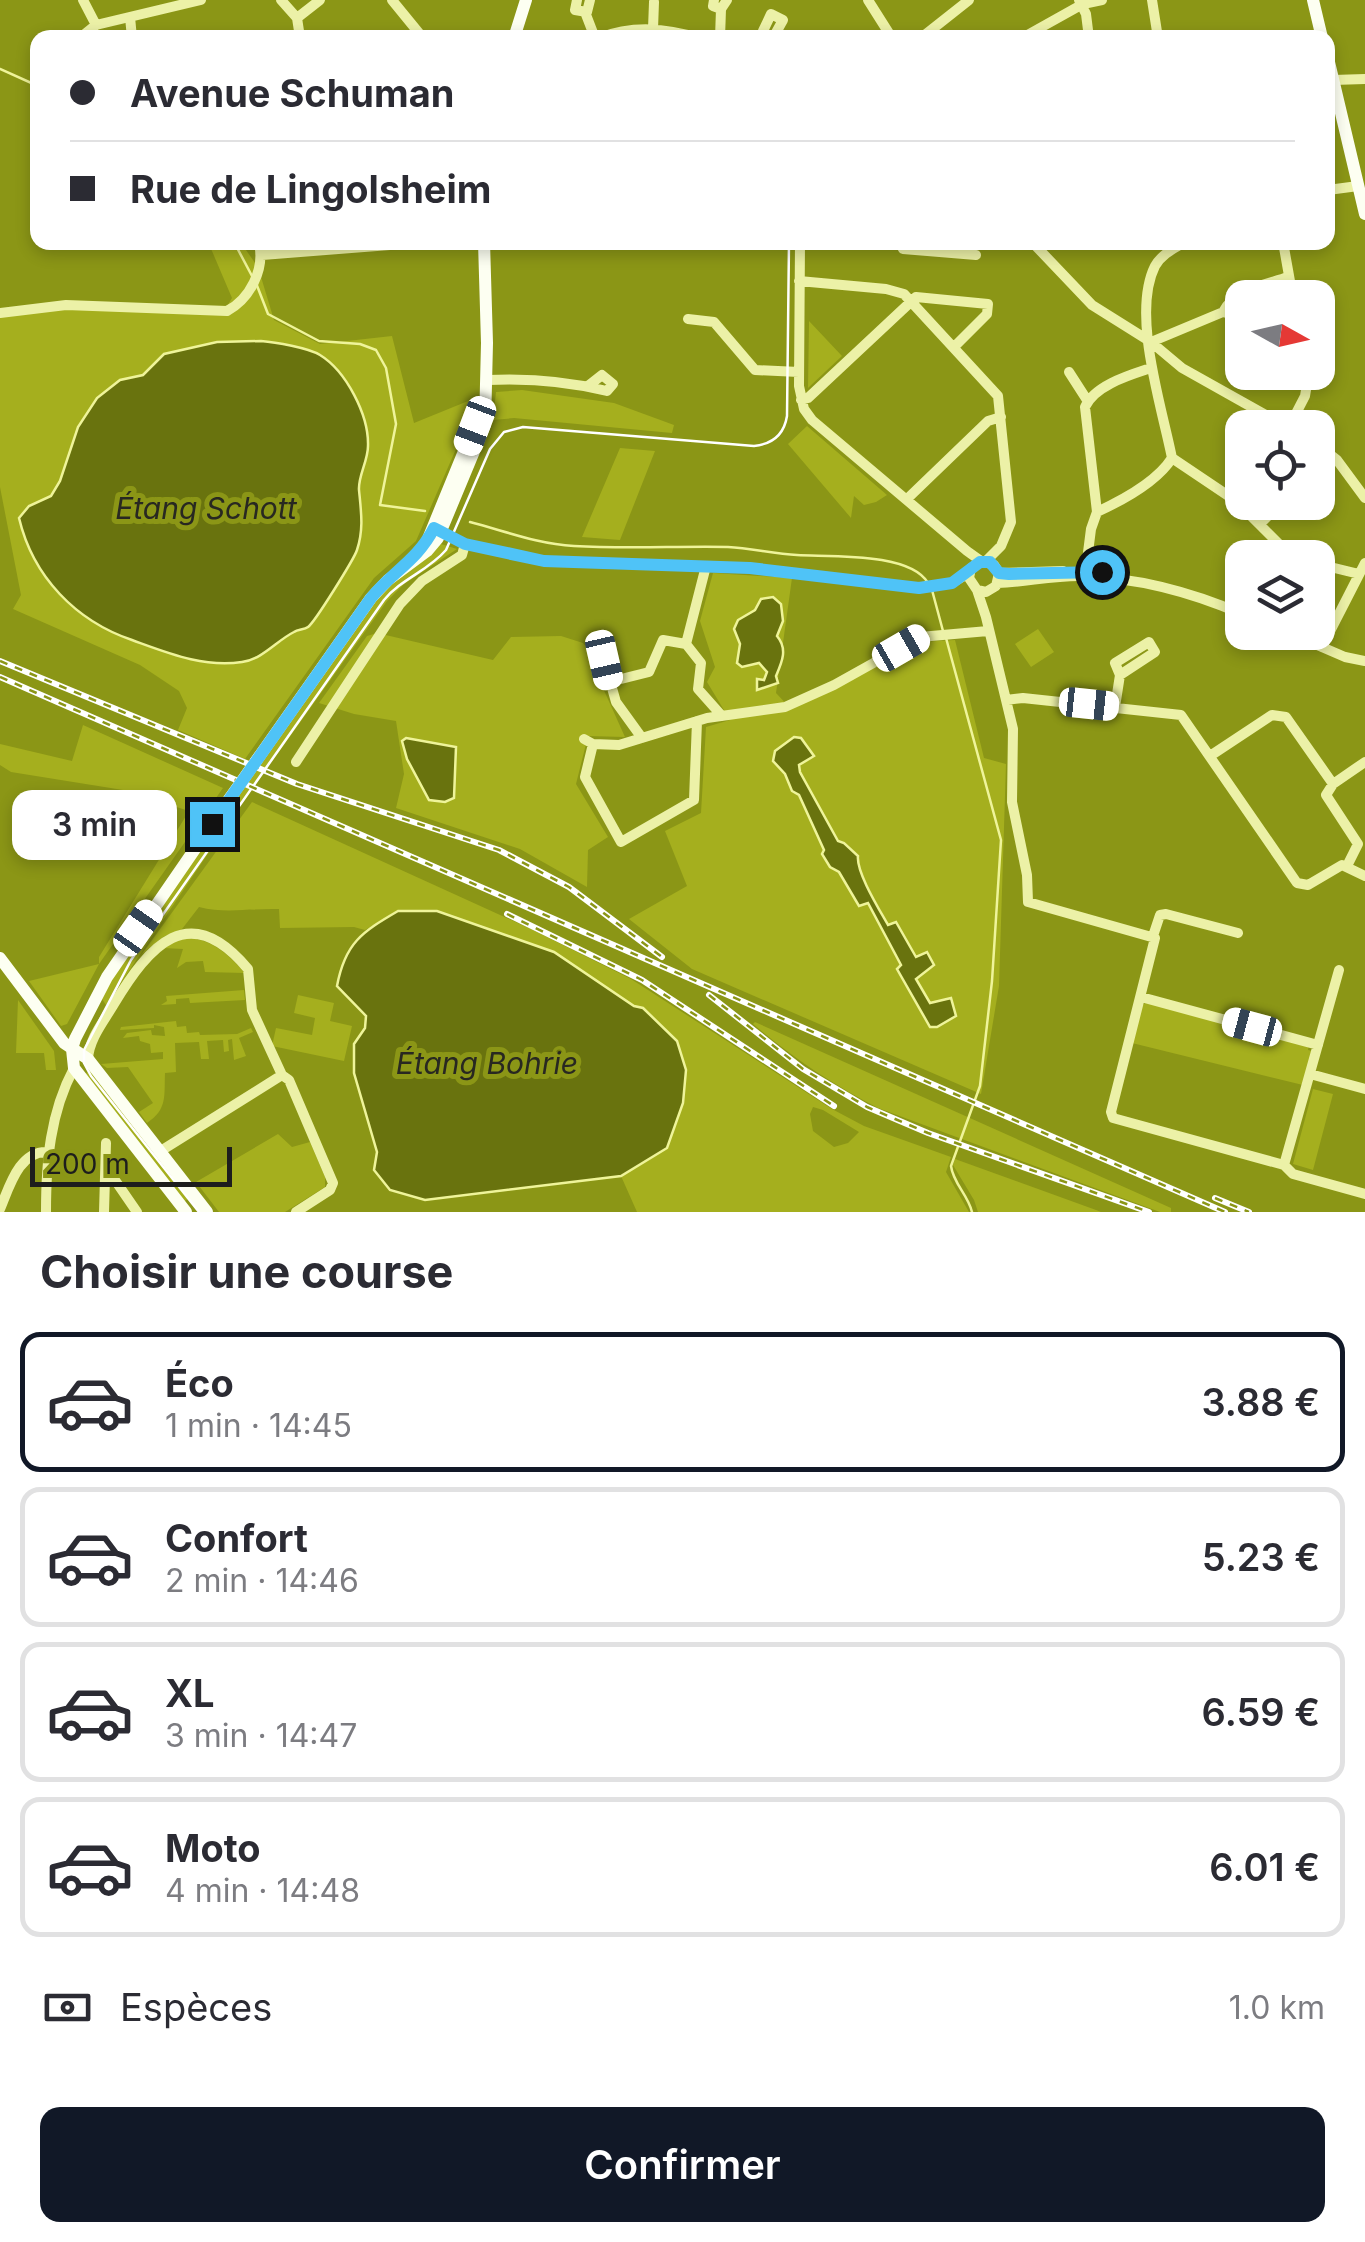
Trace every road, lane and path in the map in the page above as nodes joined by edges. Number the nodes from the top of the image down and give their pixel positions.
1 (82, 0) edge
2 (200, 0) edge
3 (281, 0) edge
4 (320, 0) edge
5 (392, 0) edge
6 (526, 0) edge
7 (577, 0) edge
8 (868, 0) edge
9 (969, 0) edge
10 (1102, 0) edge
11 (1152, 0) edge
12 (1314, 0) edge
13 (652, 1) edge
14 (1081, 2) edge
15 (721, 3) edge
16 (158, 5) edge
17 (587, 6) edge
18 (130, 16) junction
19 (297, 18) junction
20 (96, 24) junction
21 (654, 29) junction
22 (89, 30) edge
23 (131, 30) edge
24 (300, 30) edge
25 (416, 30) edge
26 (517, 30) edge
27 (594, 30) edge
28 (636, 30) edge
29 (659, 30) edge
30 (720, 30) edge
31 (887, 30) edge
32 (931, 30) edge
33 (1035, 30) edge
34 (1087, 30) edge
35 (1157, 30) edge
36 (1320, 30) edge
37 (1335, 80) edge
38 (1365, 80) edge
39 (1335, 88) edge
40 (1358, 186) junction
41 (1335, 189) edge
42 (1364, 210) edge
43 (261, 250) edge
44 (316, 250) edge
45 (484, 250) edge
46 (800, 250) edge
47 (915, 250) edge
48 (1040, 250) edge
49 (1170, 250) edge
50 (1285, 250) edge
51 (262, 255) junction
52 (976, 255) dead end
53 (1288, 277) junction
54 (1289, 280) edge
55 (799, 281) junction
56 (910, 301) junction
57 (1224, 312) joint
58 (0, 313) edge
59 (688, 319) dead end
60 (1150, 342) junction
61 (954, 347) junction
62 (1152, 368) junction
63 (799, 372) junction
64 (1069, 372) dead end
65 (487, 385) junction
66 (588, 386) dead end
67 (801, 400) junction
68 (1087, 400) junction
69 (1258, 410) edge
70 (1001, 418) junction
71 (1172, 458) junction
72 (1335, 458) edge
73 (1365, 498) edge
74 (907, 499) junction
75 (1097, 512) junction
76 (1264, 520) edge
77 (1260, 524) junction
78 (437, 531) junction
79 (1275, 540) edge
80 (465, 544) junction
81 (1001, 546) junction
82 (706, 566) junction
83 (977, 566) junction
84 (1335, 568) edge
85 (1085, 574) junction
86 (1361, 574) edge
87 (989, 582) junction
88 (952, 583) junction
89 (1225, 600) edge
90 (1225, 607) edge
91 (1335, 623) edge
92 (988, 631) junction
93 (686, 644) junction
94 (595, 646) dead end
95 (1335, 649) edge
96 (1365, 658) edge
97 (1120, 675) dead end
98 (609, 682) junction
99 (1006, 700) junction
100 (1115, 707) junction
101 (722, 716) junction
102 (697, 721) junction
103 (642, 738) junction
104 (1210, 756) junction
105 (296, 762) dead end
106 (1365, 762) edge
107 (1332, 784) junction
108 (1347, 866) junction
109 (1365, 876) edge
110 (1238, 934) dead end
111 (1153, 936) junction
112 (0, 958) edge
113 (1339, 970) dead end
114 (1141, 997) junction
115 (94, 1003) junction
116 (114, 1004) junction
117 (1318, 1045) junction
118 (72, 1049) junction
119 (88, 1060) junction
120 (74, 1068) junction
121 (1310, 1074) junction
122 (282, 1076) junction
123 (1365, 1089) edge
124 (106, 1143) dead end
125 (48, 1152) junction
126 (159, 1152) junction
127 (1284, 1165) junction
128 (105, 1166) junction
129 (1365, 1194) edge
130 (0, 1209) edge
131 (46, 1212) edge
132 (104, 1212) edge
133 (137, 1212) edge
134 (186, 1212) edge
135 (207, 1212) edge
136 (296, 1212) edge

1 - 20 street
2 - 16 street
3 - 19 street
4 - 19 street
5 - 25 street
6 - 26 main road
7 - 17 street
8 - 31 street
9 - 32 street
10 - 14 street
11 - 35 street
12 - 36 main road
13 - 21 street
14 - 33 street
14 - 34 street
15 - 30 street
16 - 18 street
17 - 27 street
18 - 20 street
18 - 23 street
19 - 24 street
20 - 22 street
21 - 28 street
21 - 29 street
37 - 38 street
39 - 40 main road
40 - 41 street
40 - 42 main road
43 - 51 street
44 - 51 street
45 - 65 main road
46 - 55 street
47 - 52 street
48 - 60 street
49 - 60 street
50 - 53 street
51 - 58 street
53 - 54 street
53 - 57 street
55 - 56 street
55 - 63 street
56 - 61 street
56 - 61 street
56 - 67 street
57 - 60 street
59 - 63 street
60 - 62 street
60 - 69 street
61 - 70 street
62 - 68 street
62 - 71 street
63 - 67 street
64 - 68 street
65 - 66 street
65 - 78 main road
67 - 74 street
68 - 75 street
70 - 74 street
70 - 81 street
71 - 75 street
71 - 77 street
72 - 73 street
74 - 83 street
75 - 85 street
76 - 77 street
77 - 79 street
78 - 80 street
78 - 115 main road, bridge
80 - 82 street
80 - 105 street
81 - 83 street
81 - 87 street
82 - 88 street
82 - 93 street
83 - 87 street
83 - 87 street
83 - 88 street
84 - 86 street
85 - 87 street
85 - 89 street
85 - 90 street
86 - 91 street
87 - 88 street
87 - 92 street
92 - 99 street
92 - 101 street
93 - 98 street
93 - 101 street
94 - 98 street
95 - 96 street
97 - 100 street
98 - 103 street
99 - 100 street
99 - 111 street
100 - 104 street
101 - 102 street
102 - 103 street
102 - 103 street
104 - 107 street
104 - 108 street
106 - 107 street
107 - 108 street
108 - 109 street
110 - 111 street
111 - 114 street
112 - 118 main road
113 - 117 street
114 - 117 street
114 - 127 street
115 - 116 street
115 - 118 main road
116 - 119 street
116 - 122 street
117 - 121 street
118 - 119 main road
118 - 120 main road
119 - 126 main road
120 - 125 street
120 - 134 main road
121 - 123 street
121 - 127 street
122 - 126 street
122 - 136 street
124 - 128 street
125 - 130 street
125 - 131 street
126 - 135 main road
127 - 129 street
128 - 132 street
128 - 133 street

